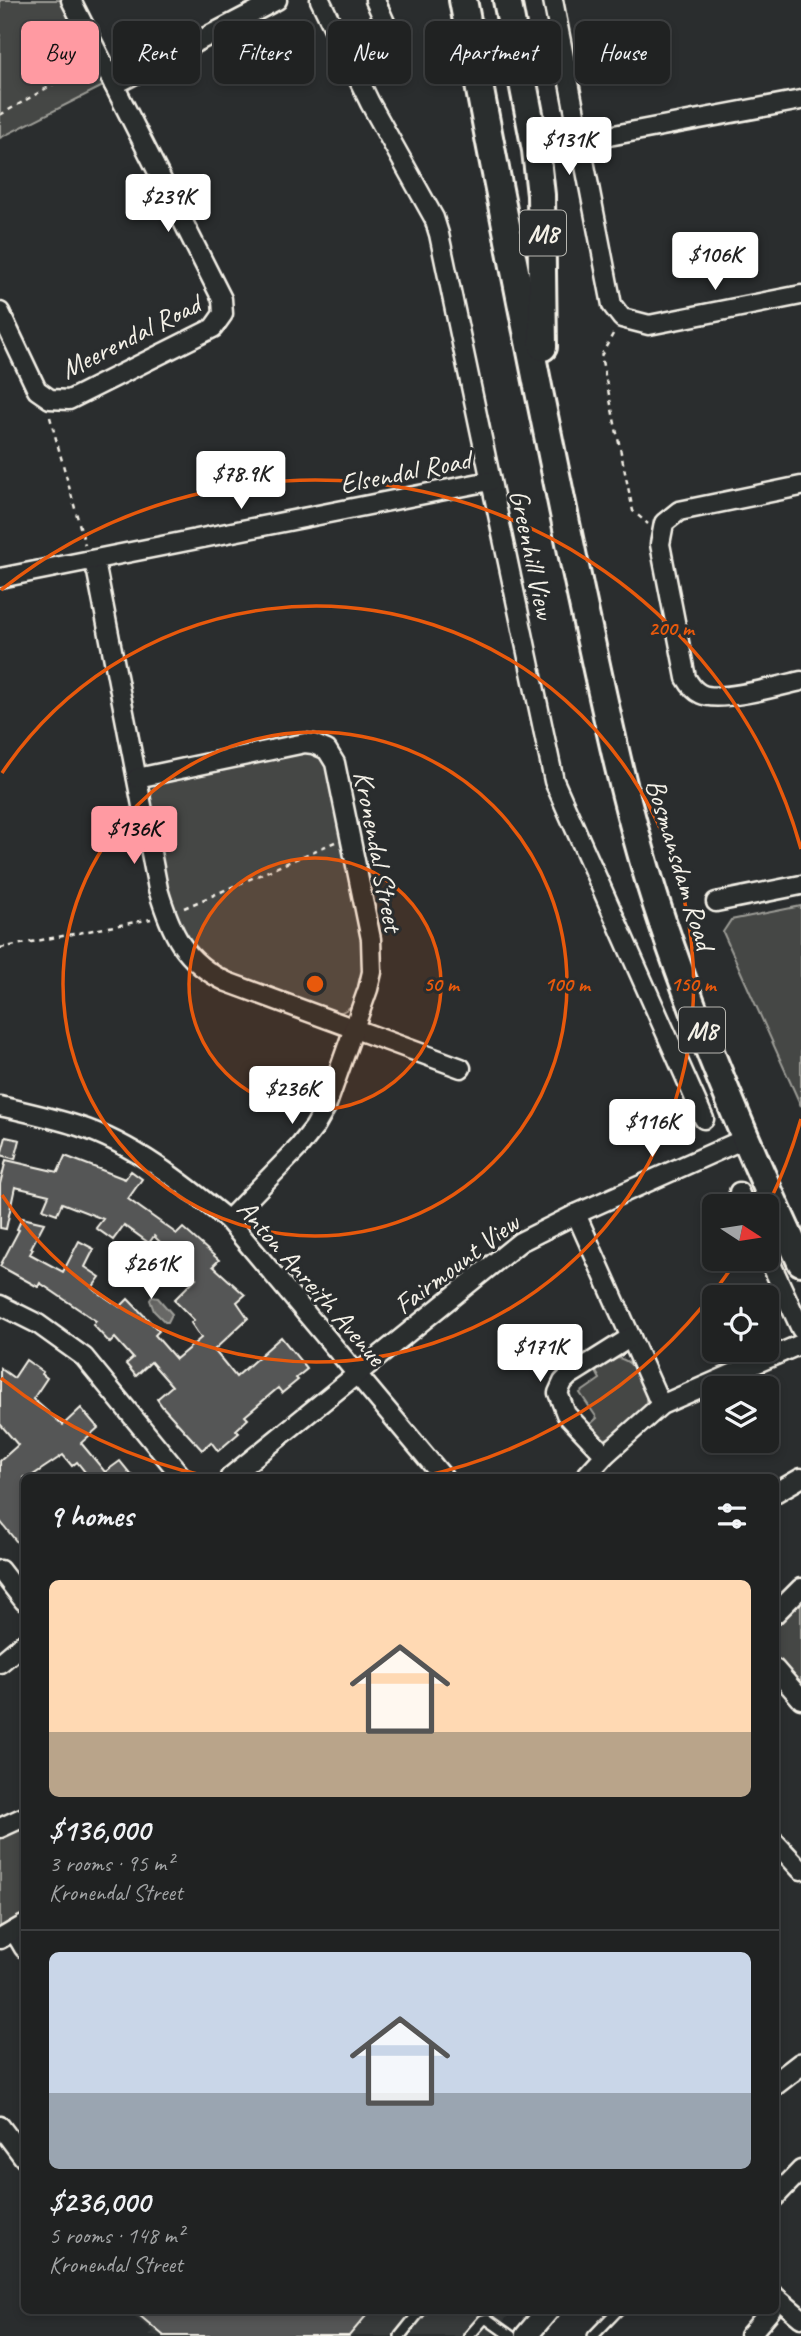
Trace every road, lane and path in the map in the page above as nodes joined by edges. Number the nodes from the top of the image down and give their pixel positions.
1 (71, 0) edge
2 (277, 0) edge
3 (320, 0) edge
4 (375, 0) edge
5 (463, 0) edge
6 (508, 0) edge
7 (553, 0) edge
8 (384, 21) edge
9 (100, 58) junction
10 (114, 85) junction
11 (801, 100) edge
12 (0, 115) edge
13 (582, 141) junction
14 (801, 295) edge
15 (0, 312) edge
16 (626, 320) junction
17 (45, 396) junction
18 (554, 468) junction
19 (490, 481) junction
20 (801, 486) edge
21 (660, 534) junction
22 (92, 560) junction
23 (0, 578) edge
24 (801, 681) edge
25 (137, 778) junction
26 (350, 835) junction
27 (801, 885) edge
28 (716, 902) dead end
29 (166, 916) junction
30 (0, 948) edge
31 (354, 1030) junction
32 (461, 1068) dead end
33 (0, 1105) edge
34 (704, 1119) dead end
35 (744, 1139) junction
36 (576, 1214) junction
37 (228, 1220) junction
38 (801, 1262) edge
39 (774, 1271) edge
40 (0, 1305) edge
41 (801, 1329) edge
42 (631, 1337) junction
43 (801, 1344) edge
44 (356, 1374) junction
45 (661, 1405) junction
46 (605, 1455) junction
47 (180, 1474) edge
48 (234, 1474) edge
49 (440, 1474) edge
50 (587, 1474) edge
51 (801, 1478) edge
52 (779, 1491) edge
53 (0, 1570) edge
54 (801, 1588) edge
55 (21, 1597) edge
56 (779, 1610) edge
57 (21, 1646) edge
58 (0, 1663) edge
59 (779, 1674) edge
60 (801, 1699) edge
61 (21, 1818) edge
62 (0, 1828) edge
63 (779, 1846) edge
64 (801, 1870) edge
65 (801, 2064) edge
66 (779, 2081) edge
67 (0, 2126) edge
68 (21, 2154) edge
69 (801, 2170) edge
70 (779, 2193) edge
71 (779, 2305) edge
72 (418, 2314) edge
73 (545, 2314) edge
74 (614, 2314) edge
75 (766, 2314) edge
76 (801, 2318) edge
77 (400, 2336) edge
78 (469, 2336) edge
79 (511, 2336) edge
80 (526, 2336) edge
81 (593, 2336) edge
82 (749, 2336) edge

1 - 9 street, Meerendal Road
2 - 10 street
3 - 19 street, Greenhill View
4 - 8 street
5 - 18 main road, Bosmansdam Road / M8
6 - 18 main road, Bosmansdam Road / M8
7 - 13 street
9 - 10 street, Meerendal Road
9 - 12 path
10 - 17 street, Meerendal Road
11 - 13 street
13 - 16 street
14 - 16 street
15 - 17 street
16 - 21 path
17 - 22 path
18 - 35 main road, Bosmansdam Road / M8
19 - 22 street, Elsendal Road
19 - 34 street, Greenhill View
20 - 21 street
21 - 24 street
22 - 23 street, Elsendal Road
22 - 25 street
25 - 26 street, Kronendal Street
25 - 29 street
26 - 29 path
26 - 31 street, Kronendal Street
27 - 28 street
29 - 30 path
29 - 31 street
31 - 32 street
31 - 37 street, Kronendal Street
33 - 37 street, Anton Anreith Avenue
35 - 36 street, Fairmount View
35 - 38 main road, Bosmansdam Road / M8
36 - 42 street
36 - 44 street, Fairmount View
37 - 44 street, Anton Anreith Avenue
39 - 41 street
40 - 47 street
42 - 45 street
42 - 46 street
43 - 45 street
44 - 48 street, Fairmount View
44 - 49 street, Anton Anreith Avenue
45 - 46 street
46 - 50 street
51 - 52 street
53 - 55 street
54 - 56 street
57 - 58 street
59 - 60 street
61 - 62 street
63 - 64 street
65 - 66 street
67 - 68 street
69 - 70 street
71 - 76 street
72 - 77 lane
73 - 80 street
74 - 81 lane
75 - 82 street
78 - 79 lane

